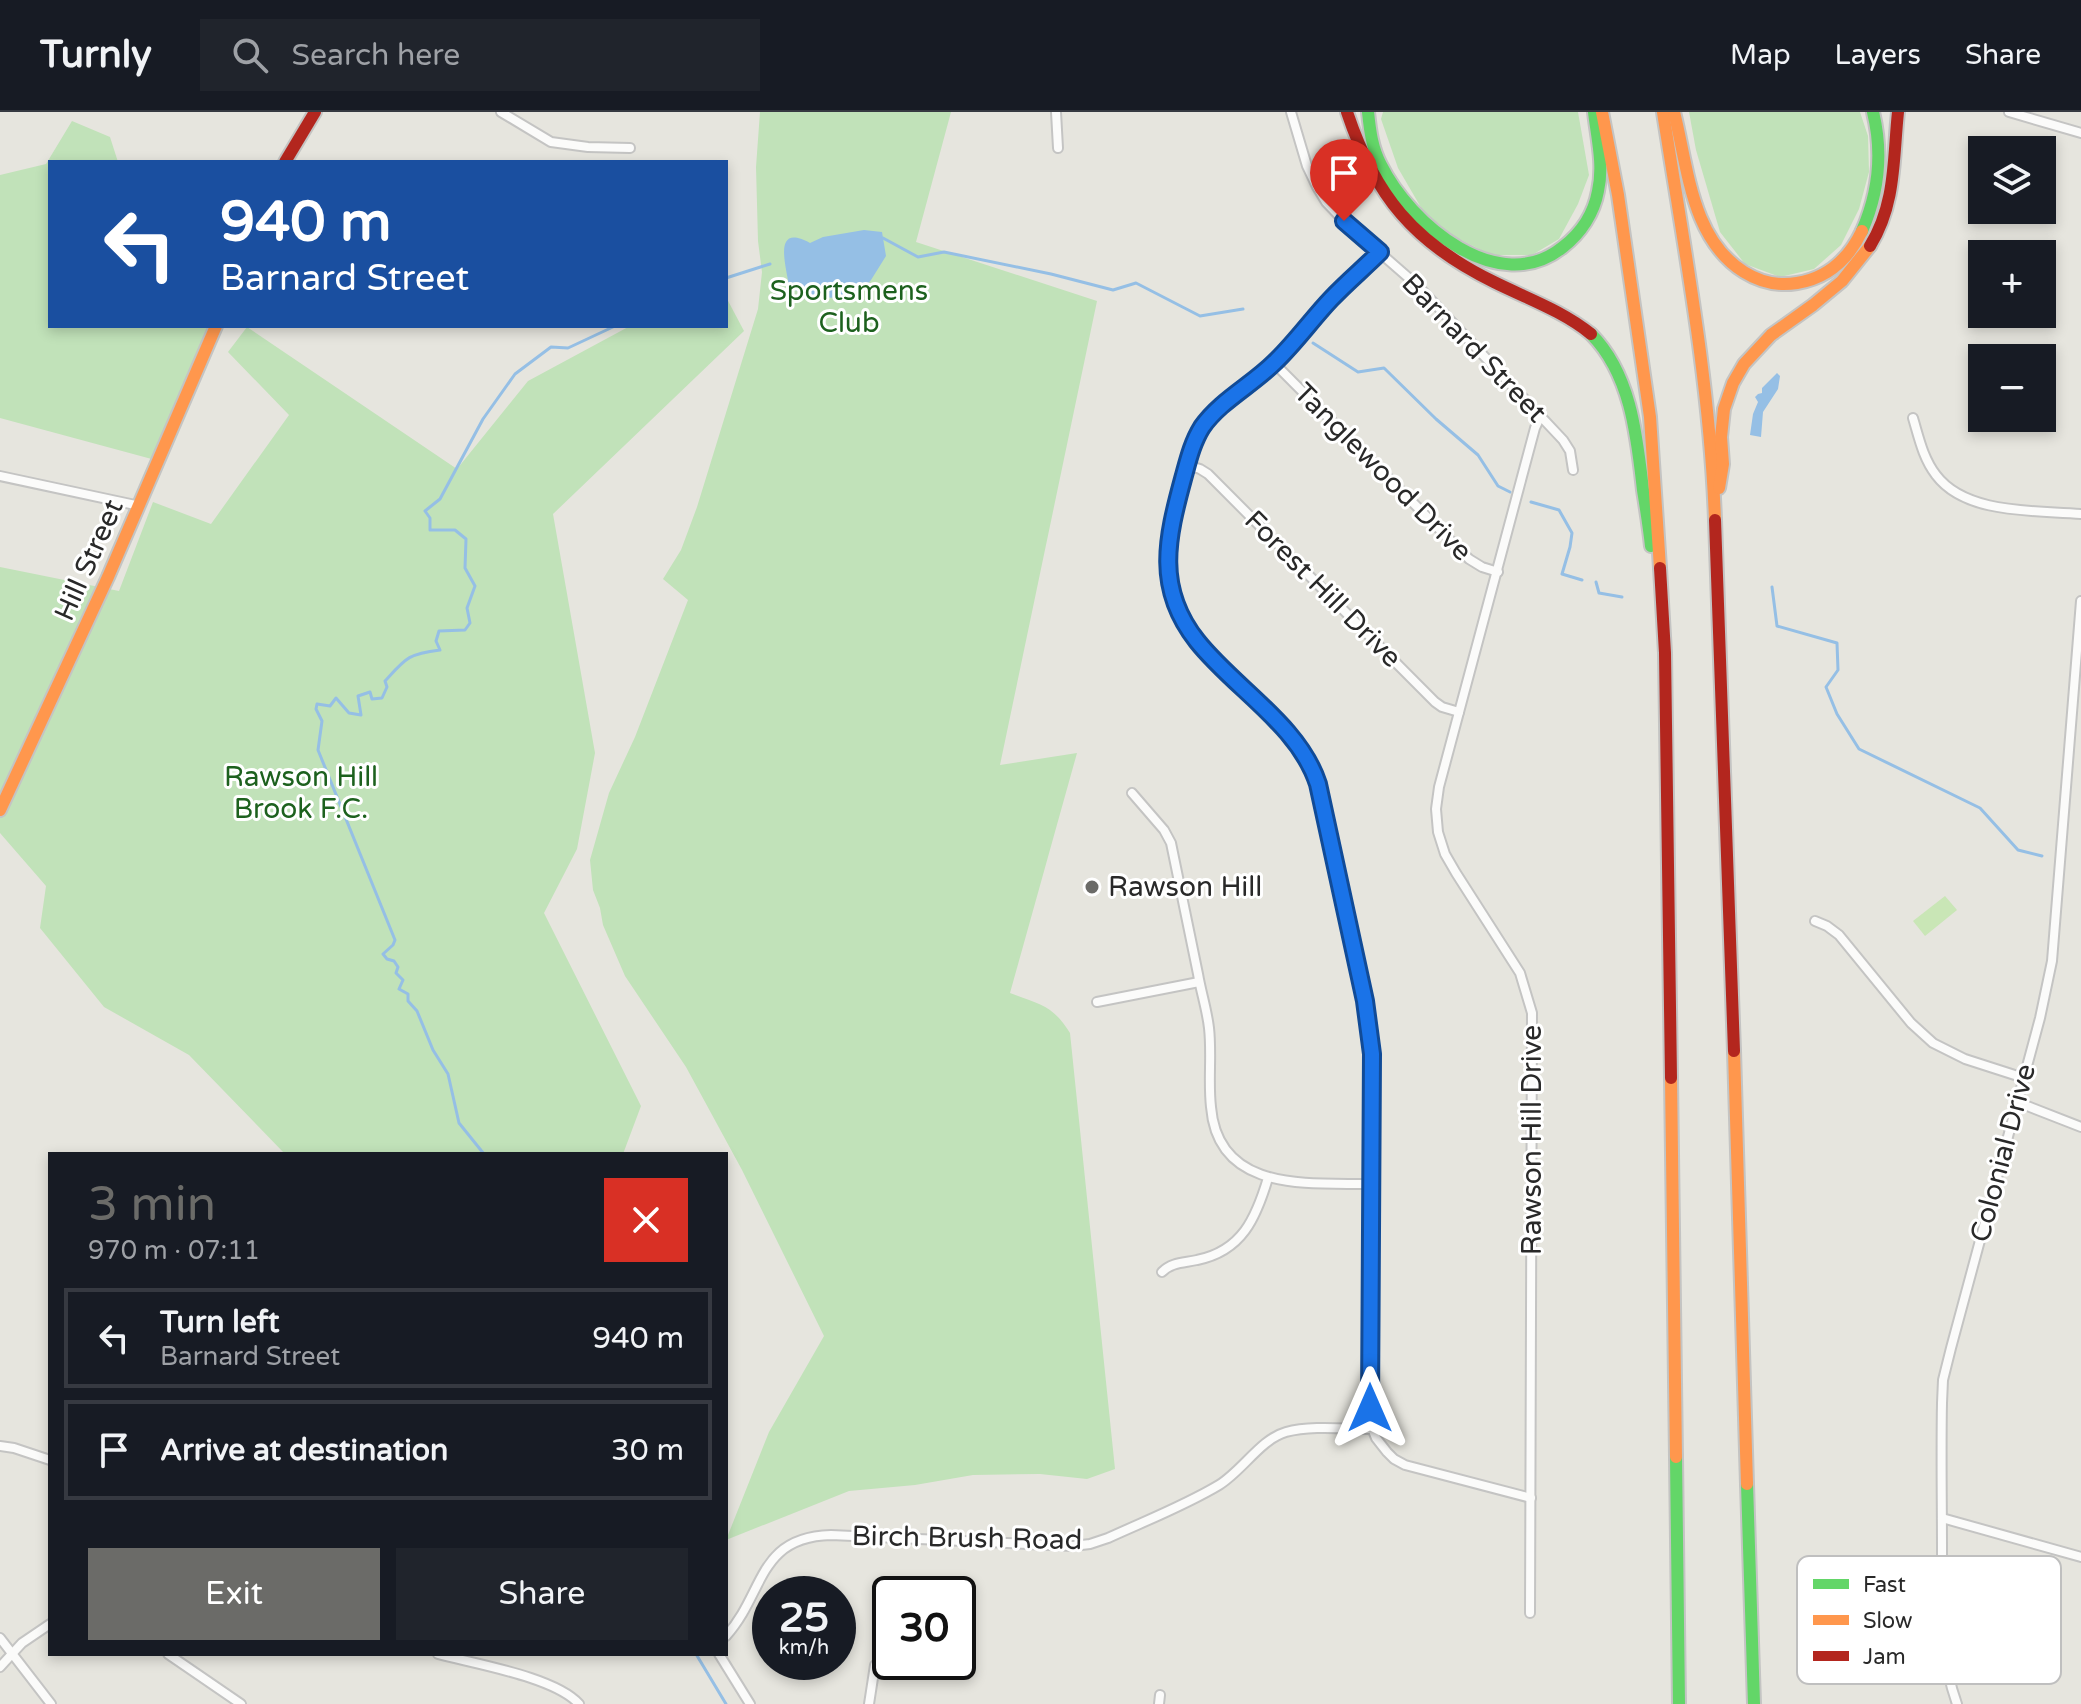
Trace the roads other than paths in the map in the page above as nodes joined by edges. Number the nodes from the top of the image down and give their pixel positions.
1 (315, 112) edge
2 (501, 112) edge
3 (1056, 112) edge
4 (1291, 112) edge
5 (1347, 112) edge
6 (1368, 112) edge
7 (1594, 112) edge
8 (1602, 112) edge
9 (1663, 112) edge
10 (1674, 112) edge
11 (1873, 112) edge
12 (1898, 112) edge
13 (2009, 112) edge
14 (2081, 133) edge
15 (630, 148) dead end
16 (1058, 148) dead end
17 (286, 160) edge
18 (1380, 252) junction
19 (215, 328) edge
20 (1274, 363) junction
21 (1540, 417) junction
22 (1913, 418) dead end
23 (1187, 465) junction
24 (1573, 470) dead end
25 (0, 476) edge
26 (140, 506) junction
27 (1715, 512) junction
28 (2081, 514) edge
29 (1498, 572) junction
30 (2081, 601) edge
31 (1663, 619) junction
32 (1459, 712) junction
33 (1132, 793) dead end
34 (0, 810) edge
35 (1815, 921) dead end
36 (1199, 982) junction
37 (1097, 1002) dead end
38 (2024, 1078) junction
39 (2017, 1102) junction
40 (2081, 1127) edge
41 (1268, 1178) junction
42 (1371, 1184) junction
43 (1162, 1272) dead end
44 (1372, 1429) junction
45 (0, 1446) edge
46 (48, 1459) edge
47 (1531, 1498) junction
48 (1942, 1518) junction
49 (1943, 1556) edge
50 (2081, 1557) edge
51 (1530, 1613) dead end
52 (48, 1625) edge
53 (728, 1633) edge
54 (0, 1638) edge
55 (12, 1653) junction
56 (171, 1656) edge
57 (446, 1656) edge
58 (720, 1656) edge
59 (0, 1667) edge
60 (873, 1680) edge
61 (1951, 1684) edge
62 (51, 1704) edge
63 (241, 1704) edge
64 (579, 1704) edge
65 (750, 1704) edge
66 (869, 1704) edge
67 (1679, 1704) edge
68 (1754, 1704) edge
69 (1957, 1704) edge

1 - 17 main road
2 - 15 street
3 - 16 street
4 - 18 street, Barnard Street
5 - 31 main road
6 - 7 main road
8 - 31 main road
9 - 27 main road
10 - 11 main road
12 - 27 main road
13 - 14 street
18 - 20 street
18 - 21 street, Barnard Street
19 - 26 main road, Hill Street
20 - 23 street
20 - 29 street, Tanglewood Drive
21 - 24 street, Barnard Street
21 - 29 street, Rawson Hill Drive
22 - 28 street
23 - 32 street, Forest Hill Drive
23 - 42 street
25 - 26 street
26 - 34 main road, Hill Street
27 - 68 main road
29 - 32 street, Rawson Hill Drive
30 - 38 street, Colonial Drive
31 - 67 main road
32 - 47 street, Rawson Hill Drive
33 - 36 street
35 - 38 street
36 - 37 street
36 - 41 street
38 - 39 street, Colonial Drive
39 - 40 street
39 - 48 street, Colonial Drive
41 - 42 street
41 - 43 street
42 - 44 street
44 - 47 street
44 - 53 street, Birch Brush Road
45 - 46 street
47 - 51 street, Rawson Hill Drive
48 - 49 street, Colonial Drive
48 - 50 street
52 - 55 street
54 - 55 street
55 - 59 street
55 - 62 street
56 - 63 street
57 - 64 street
58 - 65 street
60 - 66 street
61 - 69 street, Colonial Drive

